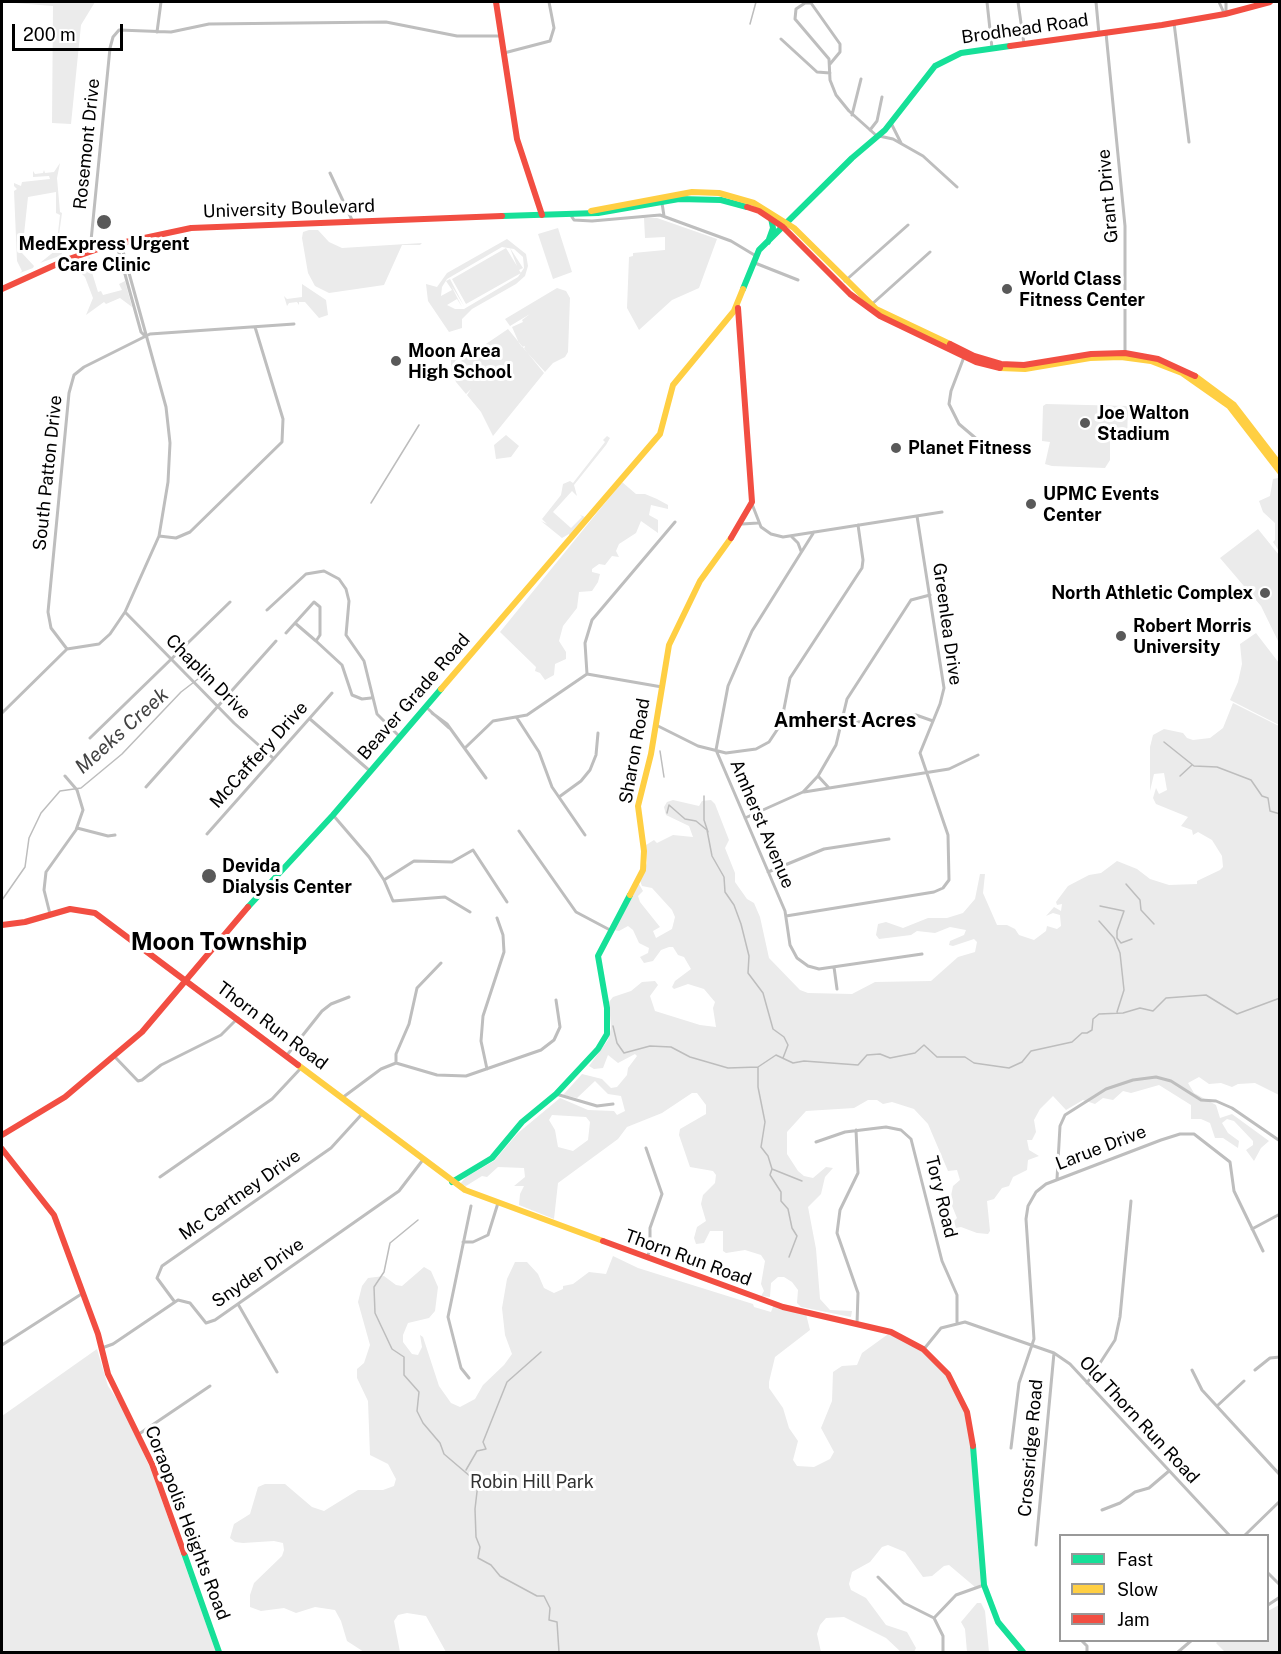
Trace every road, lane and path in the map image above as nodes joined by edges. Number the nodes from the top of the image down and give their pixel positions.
1 (160, 2) edge
2 (496, 2) edge
3 (549, 2) edge
4 (987, 2) edge
5 (1018, 2) edge
6 (1096, 2) edge
7 (1219, 2) edge
8 (1226, 2) edge
9 (1270, 2) edge
10 (1225, 14) junction
11 (1174, 23) junction
12 (157, 32) junction
13 (1103, 34) junction
14 (501, 36) junction
15 (781, 39) dead end
16 (1023, 44) junction
17 (992, 48) junction
18 (504, 53) junction
19 (830, 63) junction
20 (830, 73) junction
21 (861, 79) dead end
22 (882, 98) dead end
23 (852, 115) junction
24 (891, 123) junction
25 (870, 130) junction
26 (878, 136) junction
27 (1189, 142) dead end
28 (902, 143) junction
29 (330, 173) dead end
30 (957, 187) dead end
31 (661, 199) junction
32 (570, 213) junction
33 (542, 215) junction
34 (664, 216) junction
35 (771, 218) junction
36 (352, 221) junction
37 (785, 225) junction
38 (908, 225) dead end
39 (120, 242) junction
40 (768, 242) junction
41 (90, 251) junction
42 (930, 252) dead end
43 (754, 259) junction
44 (798, 280) dead end
45 (845, 281) junction
46 (2, 289) edge
47 (738, 305) junction
48 (870, 307) junction
49 (294, 324) dead end
50 (255, 327) junction
51 (145, 336) junction
52 (1125, 355) junction
53 (964, 357) junction
54 (979, 441) dead end
55 (1280, 465) edge
56 (1280, 472) edge
57 (752, 502) junction
58 (942, 512) dead end
59 (917, 516) junction
60 (675, 522) dead end
61 (758, 523) junction
62 (742, 524) junction
63 (858, 525) junction
64 (814, 532) junction
65 (159, 536) junction
66 (791, 536) junction
67 (801, 552) junction
68 (930, 595) junction
69 (230, 602) dead end
70 (267, 610) dead end
71 (125, 612) junction
72 (295, 623) junction
73 (285, 633) dead end
74 (276, 641) dead end
75 (316, 641) junction
76 (67, 649) junction
77 (171, 659) junction
78 (587, 674) junction
79 (662, 687) junction
80 (332, 693) dead end
81 (371, 698) junction
82 (218, 706) junction
83 (426, 707) junction
84 (2, 713) edge
85 (310, 718) junction
86 (517, 718) junction
87 (933, 721) junction
88 (841, 724) junction
89 (656, 725) junction
90 (598, 733) dead end
91 (400, 737) junction
92 (90, 738) dead end
93 (466, 747) junction
94 (716, 750) junction
95 (978, 755) dead end
96 (273, 758) junction
97 (370, 771) junction
98 (927, 773) junction
99 (66, 776) dead end
100 (818, 776) junction
101 (486, 778) dead end
102 (146, 787) dead end
103 (829, 788) junction
104 (803, 792) junction
105 (559, 797) junction
106 (333, 815) junction
107 (745, 818) junction
108 (77, 828) junction
109 (519, 831) dead end
110 (207, 834) dead end
111 (115, 835) dead end
112 (585, 835) dead end
113 (889, 839) dead end
114 (768, 872) junction
115 (384, 880) junction
116 (507, 902) dead end
117 (470, 912) dead end
118 (50, 914) junction
119 (786, 916) junction
120 (497, 918) dead end
121 (2, 925) edge
122 (610, 930) junction
123 (922, 954) dead end
124 (441, 963) dead end
125 (834, 968) junction
126 (183, 979) junction
127 (837, 989) dead end
128 (349, 997) dead end
129 (556, 1000) dead end
130 (238, 1018) junction
131 (287, 1055) junction
132 (114, 1056) junction
133 (396, 1063) junction
134 (302, 1066) junction
135 (487, 1070) junction
136 (556, 1094) junction
137 (342, 1098) junction
138 (613, 1104) dead end
139 (362, 1114) junction
140 (856, 1130) junction
141 (2, 1135) edge
142 (1280, 1141) edge
143 (816, 1142) dead end
144 (646, 1148) dead end
145 (2, 1149) edge
146 (422, 1161) junction
147 (160, 1177) dead end
148 (1057, 1179) junction
149 (452, 1182) junction
150 (1131, 1201) dead end
151 (498, 1203) junction
152 (471, 1206) dead end
153 (1280, 1214) edge
154 (1252, 1229) junction
155 (463, 1242) junction
156 (1263, 1251) dead end
157 (647, 1259) junction
158 (83, 1293) junction
159 (174, 1302) junction
160 (238, 1304) junction
161 (957, 1323) junction
162 (857, 1324) junction
163 (2, 1345) edge
164 (1031, 1345) junction
165 (102, 1348) junction
166 (923, 1349) junction
167 (1054, 1353) junction
168 (1280, 1357) edge
169 (1192, 1370) dead end
170 (1255, 1370) dead end
171 (277, 1372) dead end
172 (468, 1378) dead end
173 (1244, 1381) dead end
174 (1087, 1383) junction
175 (210, 1386) dead end
176 (1217, 1406) junction
177 (139, 1434) junction
178 (1011, 1448) dead end
179 (1168, 1471) junction
180 (1280, 1475) edge
181 (1280, 1501) edge
182 (1102, 1510) dead end
183 (1228, 1534) edge
184 (1246, 1534) edge
185 (1036, 1545) dead end
186 (878, 1577) dead end
187 (984, 1585) junction
188 (934, 1618) junction
189 (1191, 1642) edge
190 (219, 1653) edge
191 (943, 1653) edge
192 (1023, 1653) edge
193 (1178, 1653) edge

1 - 12 street
2 - 14 main road
3 - 18 street
4 - 17 street
5 - 16 street
6 - 13 street, Grant Drive
7 - 10 street
8 - 10 street
9 - 10 main road, Brodhead Road
10 - 11 main road, Brodhead Road
11 - 13 main road, Brodhead Road
11 - 27 street
12 - 14 street, Rosemont Drive
12 - 41 street, Rosemont Drive
13 - 16 main road, Brodhead Road
13 - 52 street, Grant Drive
14 - 18 main road
15 - 20 street
16 - 17 main road, Brodhead Road
17 - 24 main road, Brodhead Road
18 - 33 main road
19 - 19 street
19 - 20 street
20 - 23 street
21 - 23 street
22 - 25 street
23 - 25 street
24 - 26 main road, Brodhead Road
24 - 28 street
25 - 26 street
26 - 28 street
26 - 37 main road, Brodhead Road
28 - 30 street
29 - 36 street
31 - 32 main road, University Boulevard
31 - 34 street
31 - 35 main road, University Boulevard
31 - 37 main road, University Boulevard
32 - 33 main road, University Boulevard
32 - 34 street
33 - 36 main road, University Boulevard
34 - 43 street
35 - 37 main road, University Boulevard
35 - 40 main road
36 - 39 main road, University Boulevard
37 - 40 main road, Beaver Grade Road
37 - 45 main road, University Boulevard
37 - 48 main road, University Boulevard
38 - 45 street
39 - 41 main road, University Boulevard
39 - 51 street
40 - 43 main road, Beaver Grade Road
41 - 46 main road, University Boulevard
42 - 48 street
43 - 44 street
43 - 47 main road, Beaver Grade Road
45 - 48 main road, University Boulevard
47 - 57 main road, Sharon Road
47 - 83 main road, Beaver Grade Road
48 - 52 main road, University Boulevard
48 - 53 main road, University Boulevard
49 - 50 street
50 - 51 street
50 - 65 street
51 - 65 street
51 - 76 street, South Patton Drive
52 - 53 main road, University Boulevard
52 - 55 main road, University Boulevard
52 - 56 main road, University Boulevard
53 - 54 street
57 - 61 street
57 - 62 main road, Sharon Road
58 - 59 street
59 - 63 street
59 - 68 street, Greenlea Drive
60 - 78 street
61 - 62 street
61 - 66 street
62 - 79 main road, Sharon Road
63 - 64 street
63 - 94 street
64 - 66 street
64 - 67 street, Amherst Avenue
65 - 71 street
66 - 67 street
67 - 94 street, Amherst Avenue
68 - 87 street, Greenlea Drive
68 - 88 street
69 - 77 street
70 - 81 street
71 - 76 street
71 - 77 street, Chaplin Drive
72 - 73 street
72 - 75 street
72 - 75 street
74 - 82 street
75 - 81 street
76 - 84 street
77 - 82 street, Chaplin Drive
77 - 92 street
78 - 79 street
78 - 86 street
79 - 89 main road, Sharon Road
80 - 85 street, McCaffery Drive
81 - 91 street
82 - 96 street, Chaplin Drive
82 - 102 street
83 - 91 main road, Beaver Grade Road
83 - 93 street
85 - 96 street, McCaffery Drive
85 - 97 street
86 - 93 street
86 - 105 street
87 - 88 street
87 - 98 street, Greenlea Drive
88 - 100 street
89 - 94 street
89 - 122 main road, Sharon Road
90 - 105 street
91 - 97 main road, Beaver Grade Road
93 - 101 street
94 - 107 street, Amherst Avenue
95 - 98 street
96 - 110 street, McCaffery Drive
97 - 106 main road, Beaver Grade Road
98 - 103 street
98 - 119 street, Greenlea Drive
99 - 108 street
100 - 103 street
100 - 104 street
103 - 104 street
104 - 107 street
105 - 112 street
106 - 115 street
106 - 126 main road, Beaver Grade Road
107 - 114 street, Amherst Avenue
108 - 111 street
108 - 118 street
109 - 122 street
113 - 114 street
114 - 119 street, Amherst Avenue
115 - 116 street
115 - 117 street
118 - 121 main road, Thorn Run Road
118 - 126 main road, Thorn Run Road
119 - 125 street, Amherst Avenue
120 - 135 street
122 - 136 main road, Sharon Road
123 - 125 street, Amherst Avenue
124 - 133 street
125 - 127 street
126 - 130 main road, Thorn Run Road
126 - 132 main road, Beaver Grade Road
128 - 131 street
129 - 135 street
130 - 131 main road, Thorn Run Road
130 - 132 street
131 - 134 main road, Thorn Run Road
132 - 141 main road, Beaver Grade Road
133 - 135 street
133 - 137 street
134 - 137 main road, Thorn Run Road
134 - 147 street
136 - 138 street
136 - 149 main road, Sharon Road
137 - 139 main road, Thorn Run Road
139 - 146 main road, Thorn Run Road
139 - 159 street, Mc Cartney Drive
140 - 143 street, Tory Road
140 - 161 street, Tory Road
140 - 162 street
142 - 148 street
144 - 157 street
145 - 158 main road, Coraopolis Heights Road
146 - 149 main road, Thorn Run Road
146 - 160 street, Snyder Drive
148 - 154 street, Larue Drive
148 - 164 street, Larue Drive
149 - 151 main road, Thorn Run Road
150 - 174 street
151 - 155 street
151 - 157 main road, Thorn Run Road
152 - 155 street
153 - 154 street
154 - 156 street, Larue Drive
155 - 172 street
157 - 162 main road, Thorn Run Road
158 - 163 street
158 - 165 main road, Coraopolis Heights Road
159 - 160 street, Snyder Drive
159 - 165 street
160 - 171 street
161 - 164 street, Old Thorn Run Road
161 - 166 street
162 - 166 main road, Thorn Run Road
164 - 167 street, Old Thorn Run Road
164 - 178 street, Larue Drive
165 - 177 main road, Coraopolis Heights Road
166 - 187 main road, Thorn Run Road
167 - 174 street, Old Thorn Run Road
167 - 185 street, Crossridge Road
168 - 170 street
169 - 176 street
173 - 176 street
174 - 179 street, Old Thorn Run Road
175 - 177 street
176 - 180 street
177 - 190 main road, Coraopolis Heights Road
179 - 182 street
179 - 183 street, Old Thorn Run Road
181 - 184 street
186 - 188 street
187 - 188 street
187 - 192 main road, Thorn Run Road
188 - 191 street
189 - 193 street

